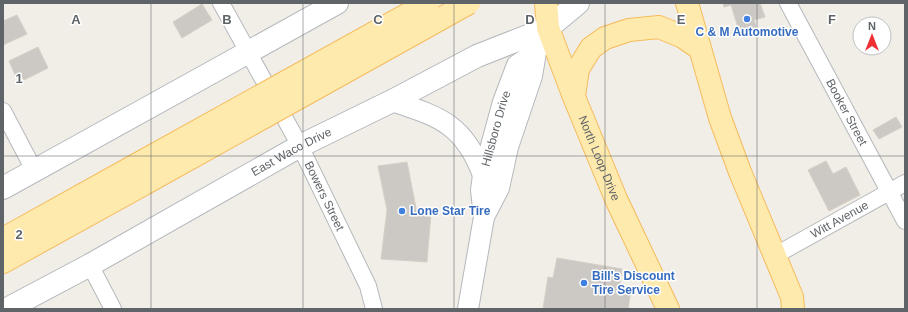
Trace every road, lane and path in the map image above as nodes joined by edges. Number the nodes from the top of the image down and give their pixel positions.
1 (221, 3) edge
2 (337, 3) edge
3 (428, 3) edge
4 (469, 3) edge
5 (546, 3) edge
6 (578, 3) edge
7 (686, 3) edge
8 (788, 3) edge
9 (548, 28) junction
10 (699, 48) junction
11 (247, 52) junction
12 (536, 52) junction
13 (574, 97) junction
14 (392, 101) junction
15 (3, 111) edge
16 (300, 146) junction
17 (34, 170) junction
18 (139, 175) junction
19 (483, 175) junction
20 (905, 183) edge
21 (3, 188) edge
22 (889, 192) junction
23 (484, 217) junction
24 (905, 220) edge
25 (3, 239) edge
26 (774, 256) junction
27 (3, 262) edge
28 (90, 265) junction
29 (794, 305) edge
30 (7, 309) edge
31 (113, 309) edge
32 (374, 309) edge
33 (468, 309) edge
34 (668, 309) edge

1 - 11 street, Bowers Street
2 - 11 main road
3 - 18 main road, bridge
4 - 18 main road, bridge
5 - 9 main road, North Loop Drive
6 - 9 main road, East Waco Drive
7 - 10 main road
8 - 22 street, Booker Street
9 - 12 street, Hillsboro Drive
9 - 13 main road, North Loop Drive
9 - 14 main road, East Waco Drive
10 - 13 main road
10 - 26 main road
11 - 16 street, Bowers Street
11 - 17 main road
12 - 19 street, Hillsboro Drive
12 - 23 street, Hillsboro Drive
13 - 34 main road, North Loop Drive
14 - 16 main road, East Waco Drive
14 - 19 street
15 - 17 street
16 - 28 main road, East Waco Drive
16 - 32 street, Bowers Street
17 - 21 main road
18 - 25 main road
18 - 27 main road
19 - 23 street, Hillsboro Drive
20 - 22 street, Witt Avenue
22 - 24 street, Booker Street
22 - 26 street, Witt Avenue
23 - 33 street, Hillsboro Drive
26 - 29 main road
28 - 30 main road, East Waco Drive
28 - 31 street

